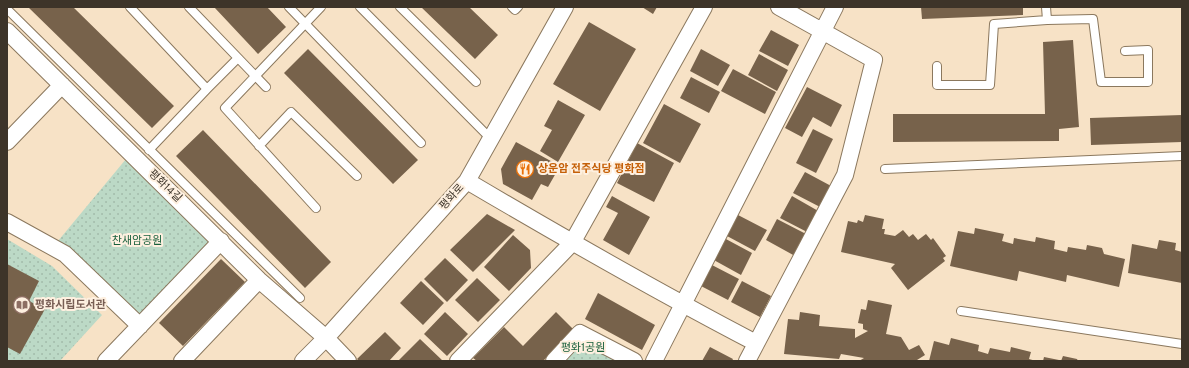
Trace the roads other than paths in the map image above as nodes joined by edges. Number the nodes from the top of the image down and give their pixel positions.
1 (130, 7) edge
2 (189, 7) edge
3 (289, 7) edge
4 (321, 7) edge
5 (360, 7) edge
6 (400, 7) edge
7 (512, 7) edge
8 (518, 7) edge
9 (565, 7) edge
10 (704, 7) edge
11 (779, 7) edge
12 (835, 7) edge
13 (1046, 7) edge
14 (7, 9) edge
15 (1046, 20) junction
16 (305, 23) junction
17 (7, 31) edge
18 (823, 32) junction
19 (1125, 51) dead end
20 (238, 58) junction
21 (938, 66) dead end
22 (256, 76) junction
23 (476, 82) dead end
24 (62, 85) junction
25 (266, 87) dead end
26 (207, 89) junction
27 (10, 133) edge
28 (491, 139) junction
29 (421, 143) dead end
30 (259, 146) junction
31 (149, 150) junction
32 (1182, 156) edge
33 (884, 169) dead end
34 (357, 176) dead end
35 (467, 181) junction
36 (316, 208) dead end
37 (7, 222) edge
38 (221, 241) junction
39 (572, 243) junction
40 (259, 280) junction
41 (300, 298) dead end
42 (683, 304) junction
43 (961, 311) dead end
44 (140, 326) junction
45 (326, 338) junction
46 (756, 343) junction
47 (1182, 344) edge
48 (106, 361) edge
49 (182, 361) edge
50 (303, 361) edge
51 (348, 361) edge
52 (458, 361) edge
53 (554, 361) edge
54 (634, 361) edge
55 (654, 361) edge
56 (747, 361) edge

1 - 26 lane
2 - 20 lane
3 - 16 lane
4 - 16 lane
5 - 28 lane
6 - 23 lane
7 - 8 lane
9 - 28 street, 평화로
10 - 39 street
11 - 18 street
12 - 18 street
13 - 15 lane
14 - 31 lane
15 - 19 lane
15 - 21 lane
16 - 22 lane
16 - 29 lane
17 - 24 street, 평화14길
18 - 42 street
18 - 46 street
20 - 22 lane
20 - 26 lane
22 - 25 lane
22 - 30 lane
24 - 27 street
24 - 38 street, 평화14길
26 - 31 lane
28 - 35 street, 평화로
30 - 34 lane
30 - 36 lane
31 - 41 lane
32 - 33 lane
35 - 39 street
35 - 45 street, 평화로
37 - 44 street
38 - 40 street, 평화14길
38 - 44 street
39 - 42 street
39 - 52 street
40 - 45 street, 평화14길
40 - 49 street
42 - 46 street
42 - 55 street
43 - 47 lane
44 - 48 street
45 - 50 street, 평화로
45 - 51 street, 평화14길
46 - 56 street
53 - 54 street

